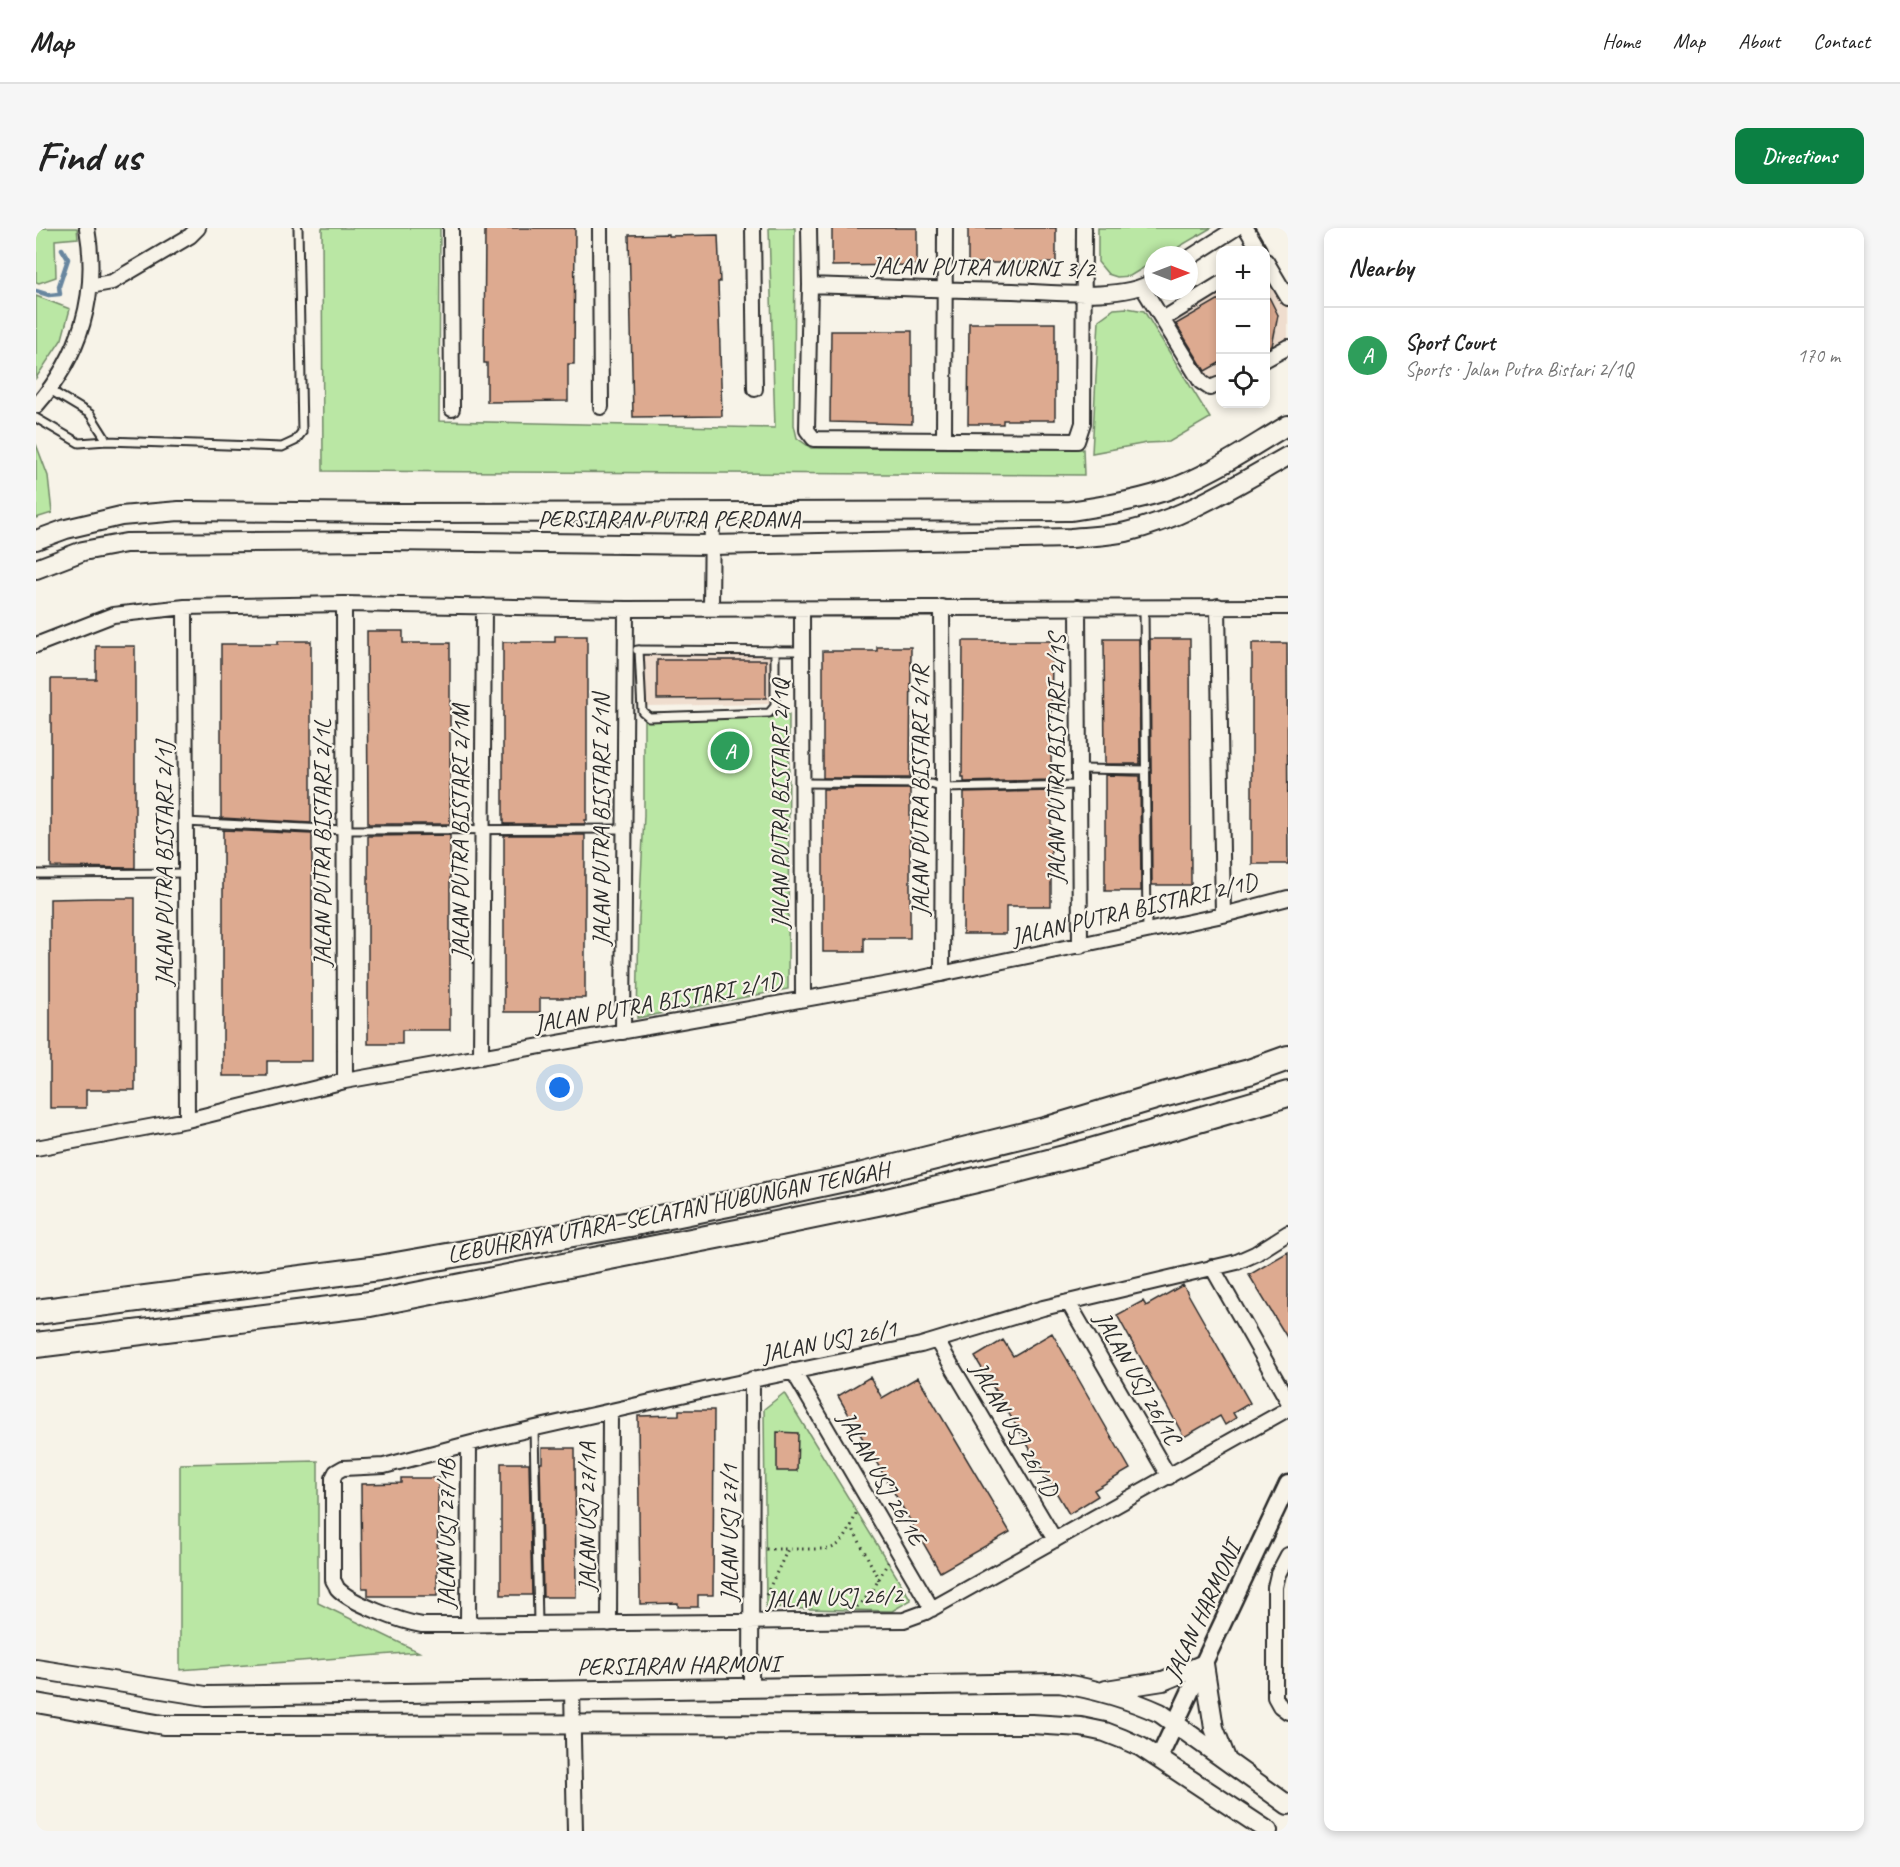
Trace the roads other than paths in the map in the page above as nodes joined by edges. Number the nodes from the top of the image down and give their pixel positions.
1 (87, 228) edge
2 (198, 228) edge
3 (298, 228) edge
4 (451, 228) edge
5 (600, 228) edge
6 (753, 228) edge
7 (809, 228) edge
8 (945, 228) edge
9 (1084, 228) edge
10 (1236, 228) edge
11 (1246, 228) edge
12 (1257, 246) edge
13 (1198, 252) edge
14 (1270, 268) edge
15 (810, 285) junction
16 (1144, 285) edge
17 (90, 286) junction
18 (1216, 287) edge
19 (945, 290) junction
20 (1084, 293) junction
21 (1288, 298) edge
22 (1155, 300) edge
23 (1163, 319) junction
24 (1288, 347) edge
25 (1270, 357) edge
26 (1216, 386) edge
27 (755, 389) dead end
28 (50, 390) junction
29 (36, 406) edge
30 (601, 407) dead end
31 (452, 409) dead end
32 (36, 418) edge
33 (1288, 425) edge
34 (944, 440) junction
35 (107, 441) junction
36 (1288, 456) edge
37 (711, 512) junction
38 (36, 540) edge
39 (711, 545) junction
40 (36, 569) edge
41 (344, 604) junction
42 (484, 606) junction
43 (1218, 606) junction
44 (185, 607) junction
45 (1144, 607) junction
46 (1288, 607) edge
47 (711, 608) junction
48 (942, 608) junction
49 (1078, 608) junction
50 (626, 609) junction
51 (802, 609) junction
52 (36, 645) edge
53 (625, 650) junction
54 (639, 650) junction
55 (775, 650) junction
56 (802, 651) junction
57 (1078, 769) junction
58 (1146, 770) junction
59 (802, 783) junction
60 (1080, 785) junction
61 (944, 788) junction
62 (186, 822) junction
63 (482, 829) junction
64 (623, 829) junction
65 (344, 830) junction
66 (187, 873) junction
67 (36, 874) edge
68 (1288, 898) edge
69 (1223, 915) junction
70 (1147, 932) junction
71 (1080, 946) junction
72 (942, 974) junction
73 (803, 999) junction
74 (623, 1032) junction
75 (481, 1057) junction
76 (1288, 1058) edge
77 (345, 1081) junction
78 (1288, 1094) edge
79 (187, 1120) junction
80 (36, 1148) edge
81 (1288, 1233) edge
82 (1212, 1267) junction
83 (1068, 1302) junction
84 (36, 1312) edge
85 (937, 1341) junction
86 (36, 1345) edge
87 (794, 1371) junction
88 (752, 1379) junction
89 (1288, 1401) edge
90 (1288, 1409) edge
91 (610, 1411) junction
92 (534, 1428) junction
93 (469, 1444) junction
94 (1169, 1477) junction
95 (1288, 1484) edge
96 (1055, 1540) junction
97 (1288, 1555) edge
98 (367, 1606) joint
99 (932, 1609) junction
100 (751, 1623) junction
101 (538, 1624) junction
102 (609, 1624) junction
103 (468, 1625) junction
104 (1204, 1664) junction
105 (36, 1669) edge
106 (751, 1688) junction
107 (572, 1690) junction
108 (1101, 1691) junction
109 (36, 1703) edge
110 (1288, 1712) edge
111 (1176, 1724) junction
112 (573, 1725) junction
113 (1159, 1758) junction
114 (1227, 1761) junction
115 (1288, 1805) edge
116 (574, 1831) edge
117 (1268, 1831) edge

1 - 17 street
2 - 17 street
3 - 35 lane
4 - 31 street
5 - 30 street
6 - 27 street
7 - 15 street
8 - 19 street
9 - 20 street
10 - 13 street
11 - 12 street
14 - 21 street
15 - 19 street, JALAN PUTRA MURNI 3/2
15 - 34 street
16 - 20 street, JALAN PUTRA MURNI 3/2
17 - 28 street
18 - 23 street
19 - 20 street, JALAN PUTRA MURNI 3/2
19 - 34 street
20 - 34 street
22 - 23 street
23 - 26 street
24 - 25 street
28 - 29 street
28 - 35 lane
32 - 35 lane
33 - 37 main road, PERSIARAN PUTRA PERDANA
36 - 39 main road, PERSIARAN PUTRA PERDANA
37 - 38 main road, PERSIARAN PUTRA PERDANA
37 - 39 street
39 - 40 main road, PERSIARAN PUTRA PERDANA
39 - 47 street
41 - 42 street
41 - 44 street
41 - 65 street, JALAN PUTRA BISTARI 2/1L
42 - 50 street
42 - 63 street, JALAN PUTRA BISTARI 2/1M
43 - 45 street
43 - 46 street
43 - 69 street
44 - 52 street
44 - 62 street, JALAN PUTRA BISTARI 2/1J
45 - 49 street
45 - 58 lane
47 - 50 street
47 - 51 street
48 - 49 street
48 - 51 street
48 - 61 street, JALAN PUTRA BISTARI 2/1R
49 - 57 street, JALAN PUTRA BISTARI 2/1S
50 - 53 street, JALAN PUTRA BISTARI 2/1N
51 - 56 street, JALAN PUTRA BISTARI 2/1Q
53 - 54 lane
53 - 64 street, JALAN PUTRA BISTARI 2/1N
54 - 55 lane
54 - 55 lane
55 - 56 lane
56 - 59 street, JALAN PUTRA BISTARI 2/1Q
57 - 58 lane
57 - 60 street, JALAN PUTRA BISTARI 2/1S
58 - 70 lane
59 - 61 lane
59 - 73 street, JALAN PUTRA BISTARI 2/1Q
60 - 61 lane
60 - 71 street, JALAN PUTRA BISTARI 2/1S
61 - 72 street, JALAN PUTRA BISTARI 2/1R
62 - 65 lane
62 - 66 street, JALAN PUTRA BISTARI 2/1J
63 - 64 lane
63 - 65 lane
63 - 75 street, JALAN PUTRA BISTARI 2/1M
64 - 74 street, JALAN PUTRA BISTARI 2/1N
65 - 77 street, JALAN PUTRA BISTARI 2/1L
66 - 67 lane
66 - 79 street, JALAN PUTRA BISTARI 2/1J
68 - 69 street, JALAN PUTRA BISTARI 2/1D
69 - 70 street, JALAN PUTRA BISTARI 2/1D
70 - 71 street, JALAN PUTRA BISTARI 2/1D
71 - 72 street, JALAN PUTRA BISTARI 2/1D
72 - 73 street, JALAN PUTRA BISTARI 2/1D
73 - 74 street, JALAN PUTRA BISTARI 2/1D
74 - 75 street, JALAN PUTRA BISTARI 2/1D
75 - 77 street, JALAN PUTRA BISTARI 2/1D
76 - 84 highway, LEBUHRAYA UTARA–SELATAN HUBUNGAN TENGAH
77 - 79 street, JALAN PUTRA BISTARI 2/1D
78 - 86 highway, LEBUHRAYA UTARA–SELATAN HUBUNGAN TENGAH
79 - 80 street, JALAN PUTRA BISTARI 2/1D
81 - 82 street, JALAN USJ 26/1
82 - 83 street, JALAN USJ 26/1
82 - 89 street
83 - 85 street, JALAN USJ 26/1
83 - 94 street, JALAN USJ 26/1C
85 - 87 street, JALAN USJ 26/1
85 - 96 street, JALAN USJ 26/1D
87 - 88 street, JALAN USJ 26/1
87 - 99 street, JALAN USJ 26/1E
88 - 91 street, JALAN USJ 26/1
88 - 100 street, JALAN USJ 27/1
90 - 94 street, JALAN USJ 26/2
91 - 92 street, JALAN USJ 26/1
91 - 102 street, JALAN USJ 27/1A
92 - 93 street, JALAN USJ 26/1
92 - 101 lane
93 - 98 street, JALAN USJ 26/1
93 - 103 street, JALAN USJ 27/1B
94 - 96 street, JALAN USJ 26/2
95 - 104 street, JALAN HARMONI
96 - 99 street, JALAN USJ 26/2
97 - 110 street
98 - 103 street, JALAN USJ 26/2
99 - 100 street, JALAN USJ 26/2
100 - 102 street, JALAN USJ 26/2
100 - 106 street, JALAN USJ 27/1
101 - 102 street, JALAN USJ 26/2
101 - 103 street, JALAN USJ 26/2
104 - 108 main road
104 - 111 street, JALAN HARMONI
104 - 114 main road
105 - 107 main road, PERSIARAN HARMONI
106 - 107 main road, PERSIARAN HARMONI
106 - 108 main road, PERSIARAN HARMONI
107 - 112 street
108 - 111 main road, PERSIARAN HARMONI
109 - 112 main road
111 - 113 street, JALAN HARMONI
111 - 114 main road, PERSIARAN HARMONI
112 - 113 main road
112 - 116 street
113 - 117 main road
114 - 115 main road, PERSIARAN HARMONI

